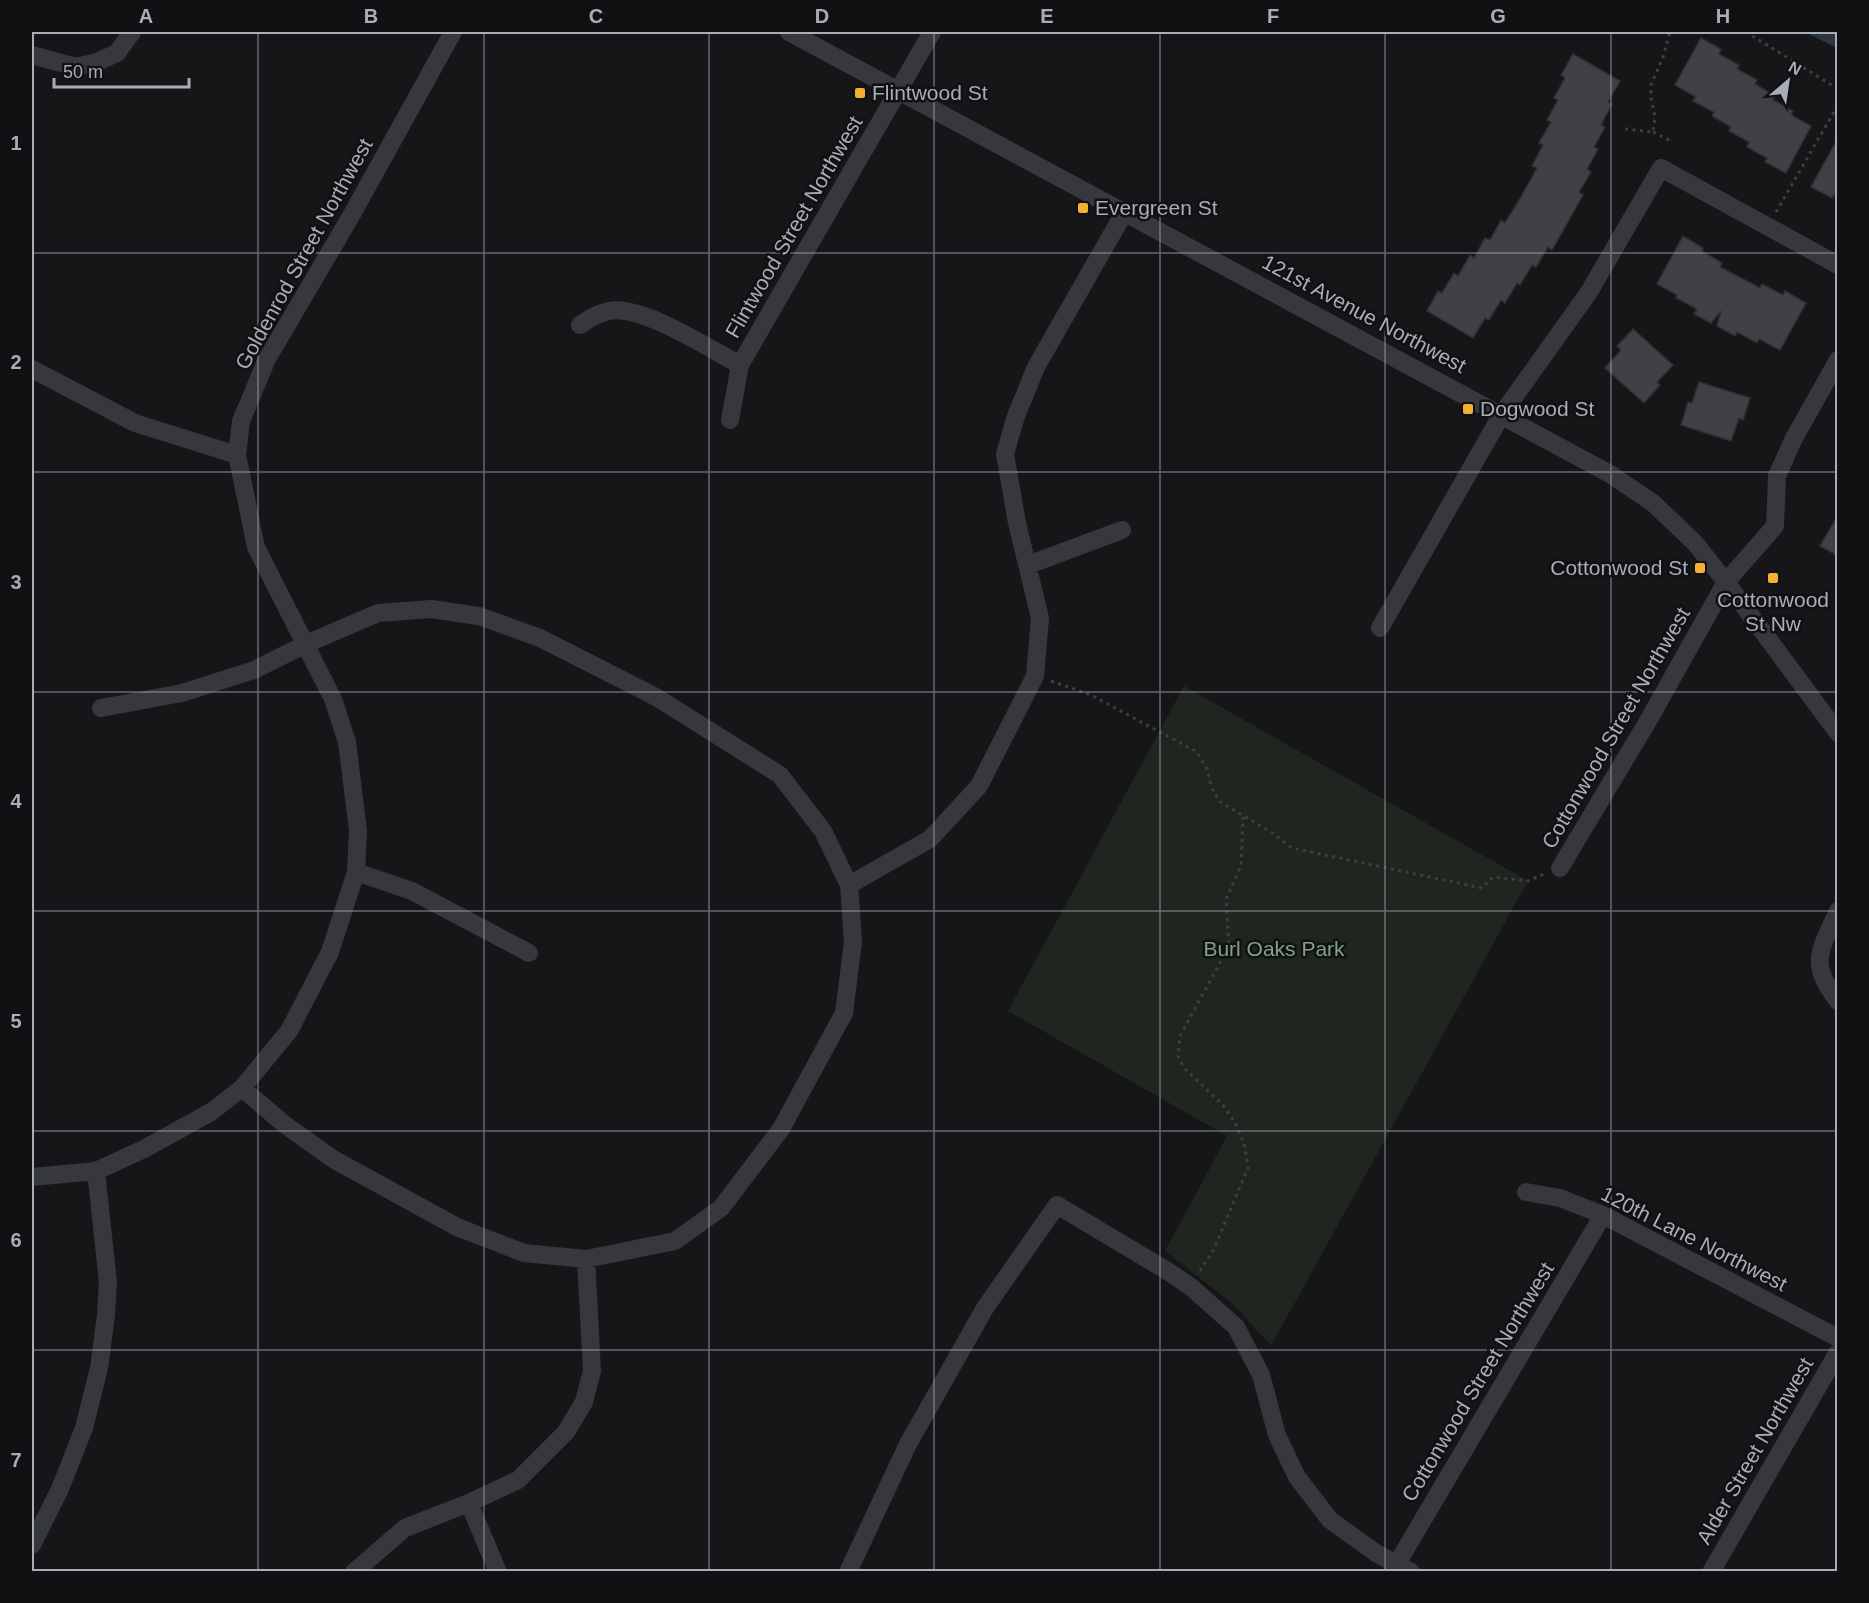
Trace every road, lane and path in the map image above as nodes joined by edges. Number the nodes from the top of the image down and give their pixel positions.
1 (132, 32) edge
2 (453, 32) edge
3 (789, 32) edge
4 (932, 32) edge
5 (1670, 32) edge
6 (1746, 32) edge
7 (32, 55) edge
8 (1838, 89) edge
9 (899, 91) junction
10 (1838, 105) edge
11 (1625, 129) dead end
12 (1653, 132) junction
13 (1673, 142) dead end
14 (1124, 213) junction
15 (1767, 226) junction
16 (1838, 265) edge
17 (580, 325) dead end
18 (1838, 360) edge
19 (740, 365) junction
20 (32, 369) edge
21 (1502, 414) junction
22 (730, 420) dead end
23 (237, 455) junction
24 (1122, 530) dead end
25 (1028, 565) junction
26 (1726, 582) junction
27 (1380, 628) dead end
28 (306, 644) junction
29 (1035, 676) junction
30 (101, 708) dead end
31 (1838, 733) edge
32 (1243, 817) junction
33 (1560, 868) joint
34 (356, 872) junction
35 (849, 885) junction
36 (1838, 911) edge
37 (529, 954) dead end
38 (1838, 1001) edge
39 (242, 1088) junction
40 (96, 1171) junction
41 (32, 1177) edge
42 (1526, 1192) dead end
43 (1603, 1215) junction
44 (586, 1259) junction
45 (1191, 1287) junction
46 (1838, 1338) edge
47 (1838, 1352) edge
48 (469, 1503) junction
49 (32, 1545) edge
50 (1400, 1569) edge
51 (354, 1572) edge
52 (498, 1572) edge
53 (848, 1572) edge
54 (1711, 1572) edge

1 - 7 street
2 - 23 street, Goldenrod Street Northwest
3 - 9 street, 121st Avenue Northwest
4 - 9 street, Flintwood Street Northwest
5 - 12 path
6 - 8 path
9 - 14 street, 121st Avenue Northwest
9 - 19 street, Flintwood Street Northwest
10 - 15 path
11 - 12 path
12 - 13 path
14 - 21 street, 121st Avenue Northwest
14 - 25 street
15 - 16 street
15 - 21 street
17 - 19 street
18 - 26 street, Cottonwood Street Northwest
19 - 22 street, Flintwood Street Northwest
20 - 23 street
21 - 26 street, 121st Avenue Northwest
21 - 27 street
23 - 28 street, Goldenrod Street Northwest
24 - 25 street
25 - 29 street
26 - 31 street, 121st Avenue Northwest
26 - 33 street, Cottonwood Street Northwest
28 - 30 street
28 - 34 street, Goldenrod Street Northwest
28 - 35 street
29 - 32 path
29 - 35 street
32 - 33 path
32 - 45 path
34 - 37 street
34 - 39 street, Goldenrod Street Northwest
35 - 44 street
36 - 38 street
39 - 40 street, Goldenrod Street Northwest
39 - 44 street
40 - 41 street, Goldenrod Street Northwest
40 - 49 street
42 - 43 street, 120th Lane Northwest
43 - 46 street, 120th Lane Northwest
43 - 50 street, Cottonwood Street Northwest
44 - 48 street
45 - 50 street
45 - 53 street
47 - 54 street, Alder Street Northwest
48 - 51 street
48 - 52 street

